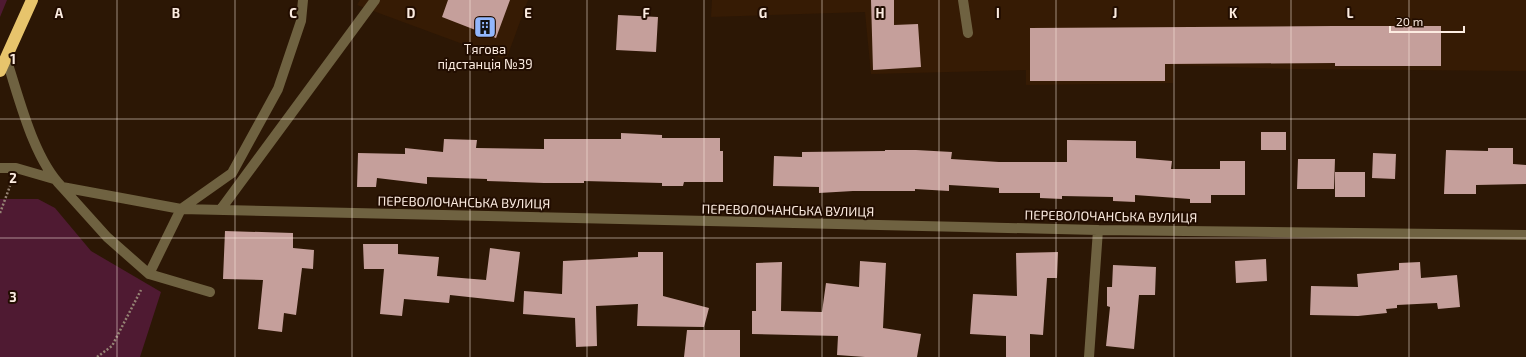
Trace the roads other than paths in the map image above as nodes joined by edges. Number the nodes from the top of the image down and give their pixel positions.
1 (32, 0) edge
2 (303, 0) edge
3 (375, 0) edge
4 (963, 0) edge
5 (968, 33) dead end
6 (6, 58) junction
7 (0, 71) edge
8 (0, 168) edge
9 (54, 179) junction
10 (62, 187) junction
11 (181, 209) junction
12 (221, 209) junction
13 (1098, 230) junction
14 (1526, 235) edge
15 (149, 274) junction
16 (210, 292) dead end
17 (1089, 357) edge

1 - 6 highway
2 - 11 street
3 - 12 street
4 - 5 street
6 - 7 highway
6 - 9 street
8 - 9 street
9 - 10 street
10 - 11 street, ПЕРЕВОЛОЧАНСЬКА ВУЛИЦЯ
10 - 15 street
11 - 12 street, ПЕРЕВОЛОЧАНСЬКА ВУЛИЦЯ
11 - 15 street
12 - 13 street, ПЕРЕВОЛОЧАНСЬКА ВУЛИЦЯ
13 - 14 street, ПЕРЕВОЛОЧАНСЬКА ВУЛИЦЯ
13 - 17 street
15 - 16 street

